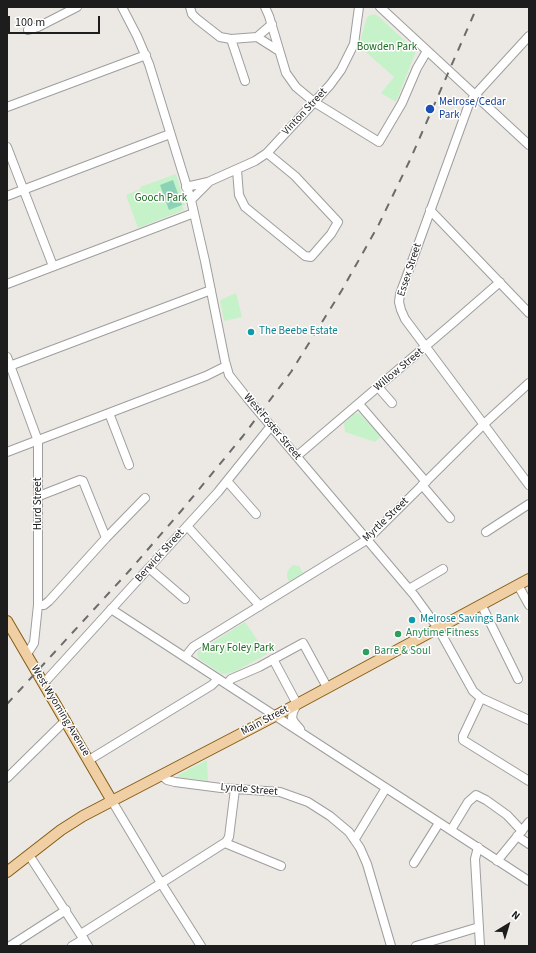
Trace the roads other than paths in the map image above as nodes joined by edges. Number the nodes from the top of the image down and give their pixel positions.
1 (77, 7) edge
2 (122, 7) edge
3 (190, 7) edge
4 (265, 7) edge
5 (359, 7) edge
6 (380, 7) edge
7 (272, 24) junction
8 (28, 30) dead end
9 (529, 36) edge
10 (257, 38) junction
11 (231, 39) junction
12 (279, 51) junction
13 (146, 54) junction
14 (425, 54) junction
15 (245, 81) dead end
16 (475, 95) junction
17 (314, 102) junction
18 (7, 107) edge
19 (170, 134) junction
20 (529, 145) edge
21 (7, 147) edge
22 (268, 153) junction
23 (237, 170) junction
24 (208, 182) junction
25 (186, 186) junction
26 (23, 190) junction
27 (7, 196) edge
28 (191, 200) junction
29 (430, 210) junction
30 (194, 213) junction
31 (53, 266) junction
32 (500, 282) junction
33 (7, 284) edge
34 (211, 290) junction
35 (529, 312) edge
36 (426, 347) junction
37 (7, 357) edge
38 (9, 366) edge
39 (226, 366) junction
40 (529, 384) edge
41 (378, 387) junction
42 (392, 403) dead end
43 (359, 404) junction
44 (109, 413) junction
45 (484, 424) junction
46 (271, 426) junction
47 (38, 441) junction
48 (7, 452) edge
49 (297, 456) junction
50 (129, 465) dead end
51 (227, 481) junction
52 (528, 482) edge
53 (424, 483) junction
54 (39, 496) junction
55 (145, 498) dead end
56 (529, 504) edge
57 (256, 514) dead end
58 (450, 518) dead end
59 (187, 526) junction
60 (486, 532) dead end
61 (106, 538) junction
62 (368, 540) junction
63 (149, 568) junction
64 (443, 569) dead end
65 (529, 578) edge
66 (518, 584) junction
67 (409, 589) junction
68 (185, 599) dead end
69 (481, 604) junction
70 (38, 605) junction
71 (529, 605) edge
72 (260, 606) junction
73 (111, 610) junction
74 (7, 623) edge
75 (438, 628) junction
76 (26, 654) junction
77 (185, 657) junction
78 (273, 660) junction
79 (218, 678) junction
80 (518, 679) dead end
81 (44, 683) junction
82 (227, 684) junction
83 (328, 687) junction
84 (481, 698) junction
85 (297, 704) junction
86 (274, 716) junction
87 (66, 720) junction
88 (529, 720) edge
89 (318, 744) junction
90 (89, 760) junction
91 (161, 775) junction
92 (7, 778) edge
93 (529, 781) edge
94 (386, 788) junction
95 (235, 789) junction
96 (112, 801) junction
97 (529, 822) edge
98 (439, 823) junction
99 (451, 830) junction
100 (520, 833) junction
101 (355, 839) junction
102 (225, 843) junction
103 (529, 844) edge
104 (478, 847) junction
105 (29, 855) junction
106 (497, 860) junction
107 (414, 863) dead end
108 (281, 866) dead end
109 (7, 872) edge
110 (529, 881) edge
111 (161, 883) junction
112 (66, 910) junction
113 (479, 927) junction
114 (82, 936) junction
115 (10, 946) edge
116 (72, 946) edge
117 (88, 946) edge
118 (201, 946) edge
119 (391, 946) edge
120 (416, 946) edge
121 (480, 946) edge

1 - 8 street
2 - 13 street, West Foster Street
3 - 11 street
4 - 7 street
5 - 17 street, Vinton Street
6 - 14 street
7 - 10 street
7 - 12 street
9 - 16 street, Essex Street
10 - 11 street
10 - 12 street
11 - 15 street
12 - 17 street
13 - 18 street
13 - 19 street, West Foster Street
14 - 16 street
14 - 17 street
16 - 20 street
16 - 29 street, Essex Street
17 - 22 street, Vinton Street
19 - 25 street, West Foster Street
19 - 26 street
21 - 26 street
22 - 23 street, Vinton Street
22 - 23 street
23 - 24 street, Vinton Street
24 - 25 street, Vinton Street
24 - 28 street, Vinton Street
25 - 28 street, West Foster Street
26 - 27 street
26 - 31 street
28 - 30 street, West Foster Street
29 - 32 street
29 - 36 street, Essex Street
30 - 31 street
30 - 34 street, West Foster Street
31 - 33 street
32 - 35 street
32 - 36 street, Willow Street
34 - 38 street
34 - 39 street, West Foster Street
36 - 41 street, Willow Street
36 - 45 street, Essex Street
37 - 38 street, Hurd Street
38 - 47 street, Hurd Street
39 - 44 street
39 - 46 street, West Foster Street
40 - 45 street, Myrtle Street
41 - 42 street
41 - 43 street, Willow Street
43 - 49 street, Willow Street
43 - 53 street
44 - 47 street
44 - 50 street
45 - 52 street, Essex Street
45 - 53 street, Myrtle Street
46 - 49 street, West Foster Street
46 - 51 street, Berwick Street
47 - 48 street
47 - 54 street, Hurd Street
49 - 62 street, West Foster Street
51 - 57 street
51 - 59 street, Berwick Street
53 - 58 street
53 - 62 street, Myrtle Street
54 - 61 street
54 - 70 street, Hurd Street
55 - 61 street
56 - 60 street
59 - 63 street, Berwick Street
59 - 72 street
61 - 70 street
62 - 67 street, West Foster Street
62 - 72 street, Myrtle Street
63 - 68 street
63 - 73 street, Berwick Street
64 - 67 street
65 - 66 main road, Main Street
66 - 69 main road, Main Street
66 - 71 street
67 - 75 street, West Foster Street
69 - 75 main road, Main Street
69 - 80 street
70 - 76 street, Hurd Street
72 - 77 street, Myrtle Street
73 - 77 street
73 - 81 street, Berwick Street
74 - 76 main road, West Wyoming Avenue
75 - 83 main road, Main Street
75 - 84 street, West Foster Street
76 - 81 main road, West Wyoming Avenue
77 - 79 street
78 - 82 street
78 - 83 street
78 - 85 street
79 - 82 street
79 - 90 street
81 - 87 main road, West Wyoming Avenue
82 - 86 street
83 - 85 main road, Main Street
84 - 88 street
84 - 93 street
85 - 86 main road, Main Street
85 - 89 street
86 - 89 street
86 - 91 main road, Main Street
87 - 90 main road, West Wyoming Avenue
87 - 92 street
89 - 94 street
90 - 96 main road, West Wyoming Avenue
91 - 95 street, Lynde Street
91 - 96 main road, Main Street
94 - 98 street
94 - 101 street
95 - 101 street, Lynde Street
95 - 102 street
96 - 105 main road, Main Street
96 - 111 street
97 - 100 street
98 - 99 street
98 - 107 street
99 - 100 street
99 - 104 street
100 - 103 street
100 - 106 street
101 - 119 street, Lynde Street
102 - 108 street
102 - 111 street
104 - 106 street
104 - 113 street
105 - 109 main road, Main Street
105 - 112 street
106 - 110 street
111 - 114 street
111 - 118 street
112 - 114 street
112 - 115 street
113 - 120 street
113 - 121 street
114 - 116 street
114 - 117 street

